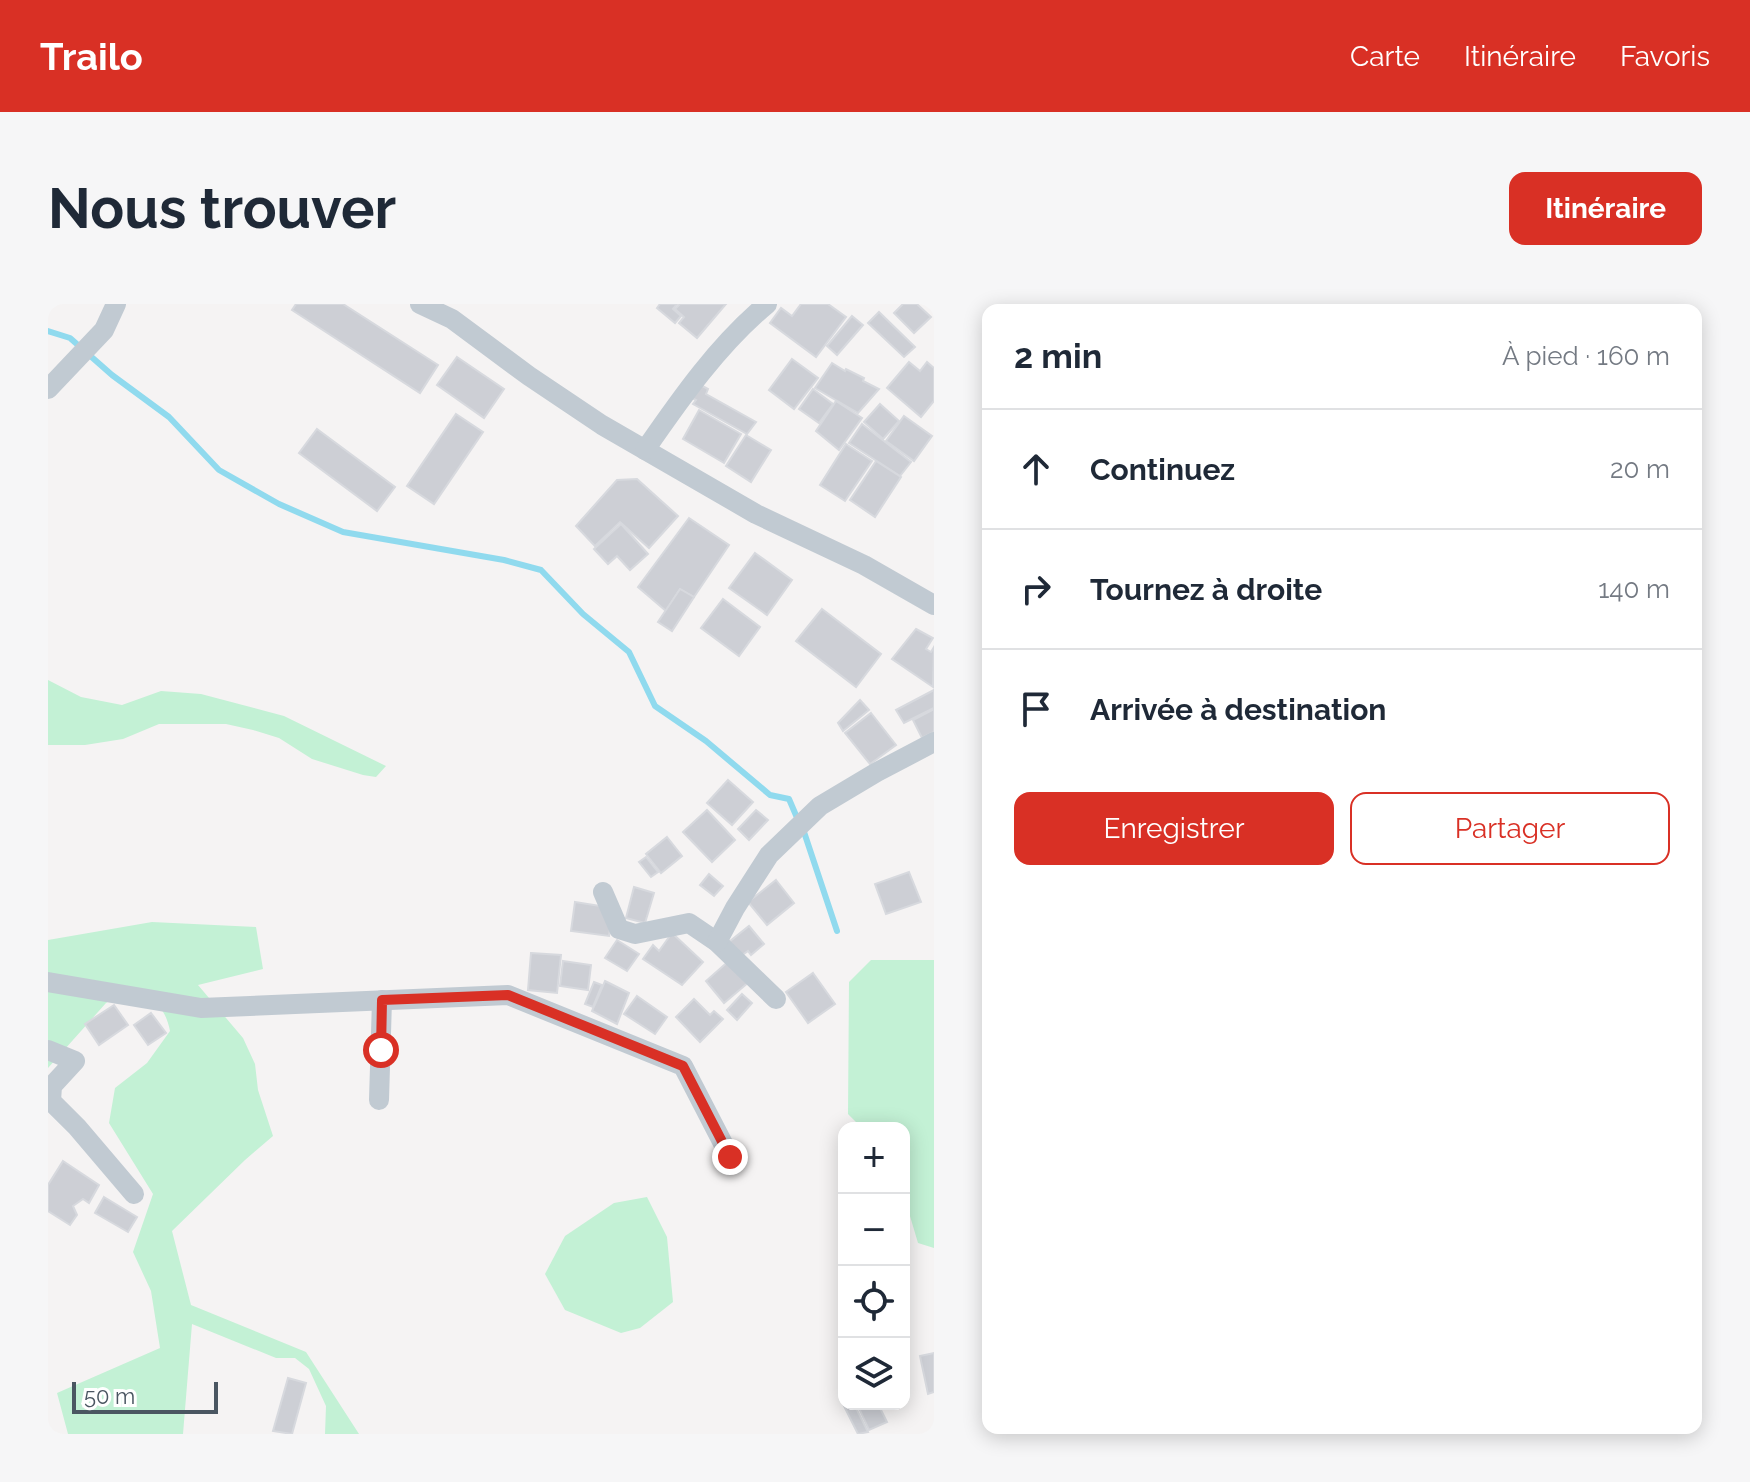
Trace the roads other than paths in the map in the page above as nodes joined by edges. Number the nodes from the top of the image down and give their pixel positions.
1 (116, 304) edge
2 (420, 304) edge
3 (767, 304) edge
4 (48, 389) edge
5 (645, 450) junction
6 (934, 605) edge
7 (934, 742) edge
8 (603, 892) dead end
9 (717, 942) junction
10 (48, 982) edge
11 (776, 999) dead end
12 (382, 1000) junction
13 (48, 1050) edge
14 (379, 1100) dead end
15 (730, 1157) dead end
16 (134, 1194) dead end

1 - 4 street
2 - 5 street
3 - 5 street
5 - 6 street
7 - 9 street
8 - 9 street
9 - 11 street
10 - 12 street
12 - 14 street
12 - 15 street
13 - 16 street

